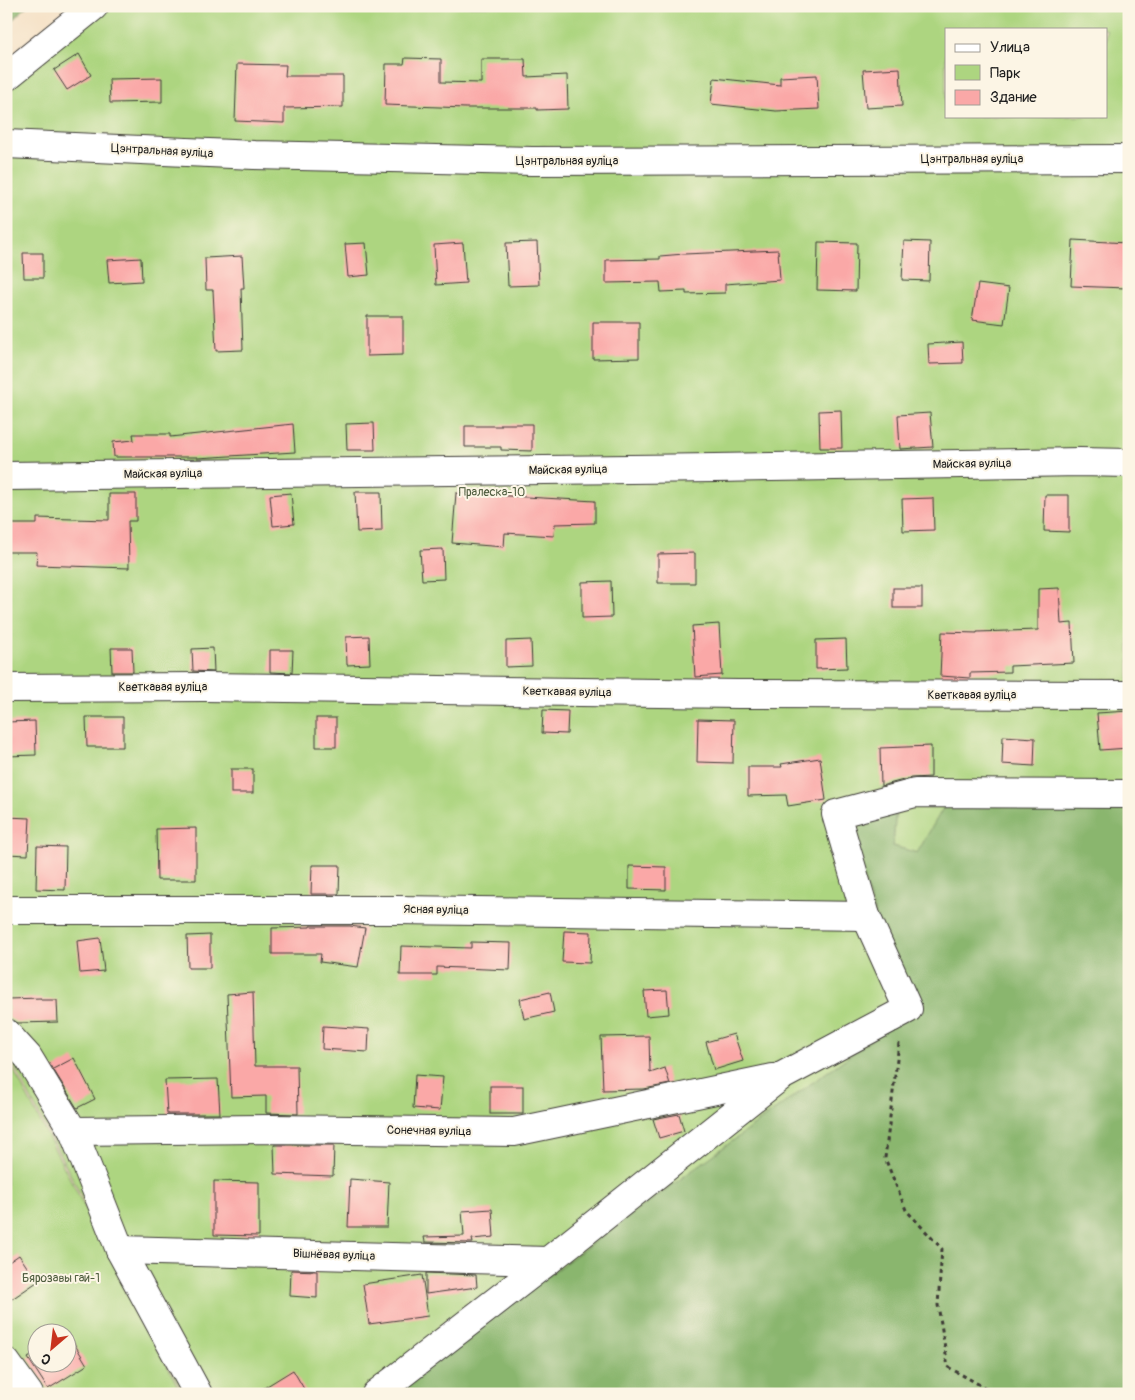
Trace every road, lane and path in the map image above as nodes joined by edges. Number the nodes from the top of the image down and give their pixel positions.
1 (94, 6) edge
2 (6, 77) edge
3 (6, 144) edge
4 (1129, 159) edge
5 (1129, 463) edge
6 (6, 476) edge
7 (6, 688) edge
8 (1129, 695) edge
9 (1129, 794) edge
10 (6, 910) edge
11 (866, 916) junction
12 (903, 1011) junction
13 (6, 1033) edge
14 (780, 1077) junction
15 (73, 1131) junction
16 (120, 1250) junction
17 (548, 1261) junction
18 (6, 1362) edge
19 (22, 1391) edge
20 (198, 1394) edge
21 (376, 1394) edge
22 (996, 1394) edge

1 - 2 street
3 - 4 street, Цэнтральная вуліца
5 - 6 street, Майская вуліца
7 - 8 street, Кветкавая вуліца
9 - 11 street
10 - 11 street, Ясная вуліца
11 - 12 street
12 - 14 street
12 - 22 path
13 - 15 street
14 - 15 street, Сонечная вуліца
14 - 17 street
15 - 16 street
16 - 17 street, Вішнёвая вуліца
16 - 20 street
17 - 21 street
18 - 19 street

